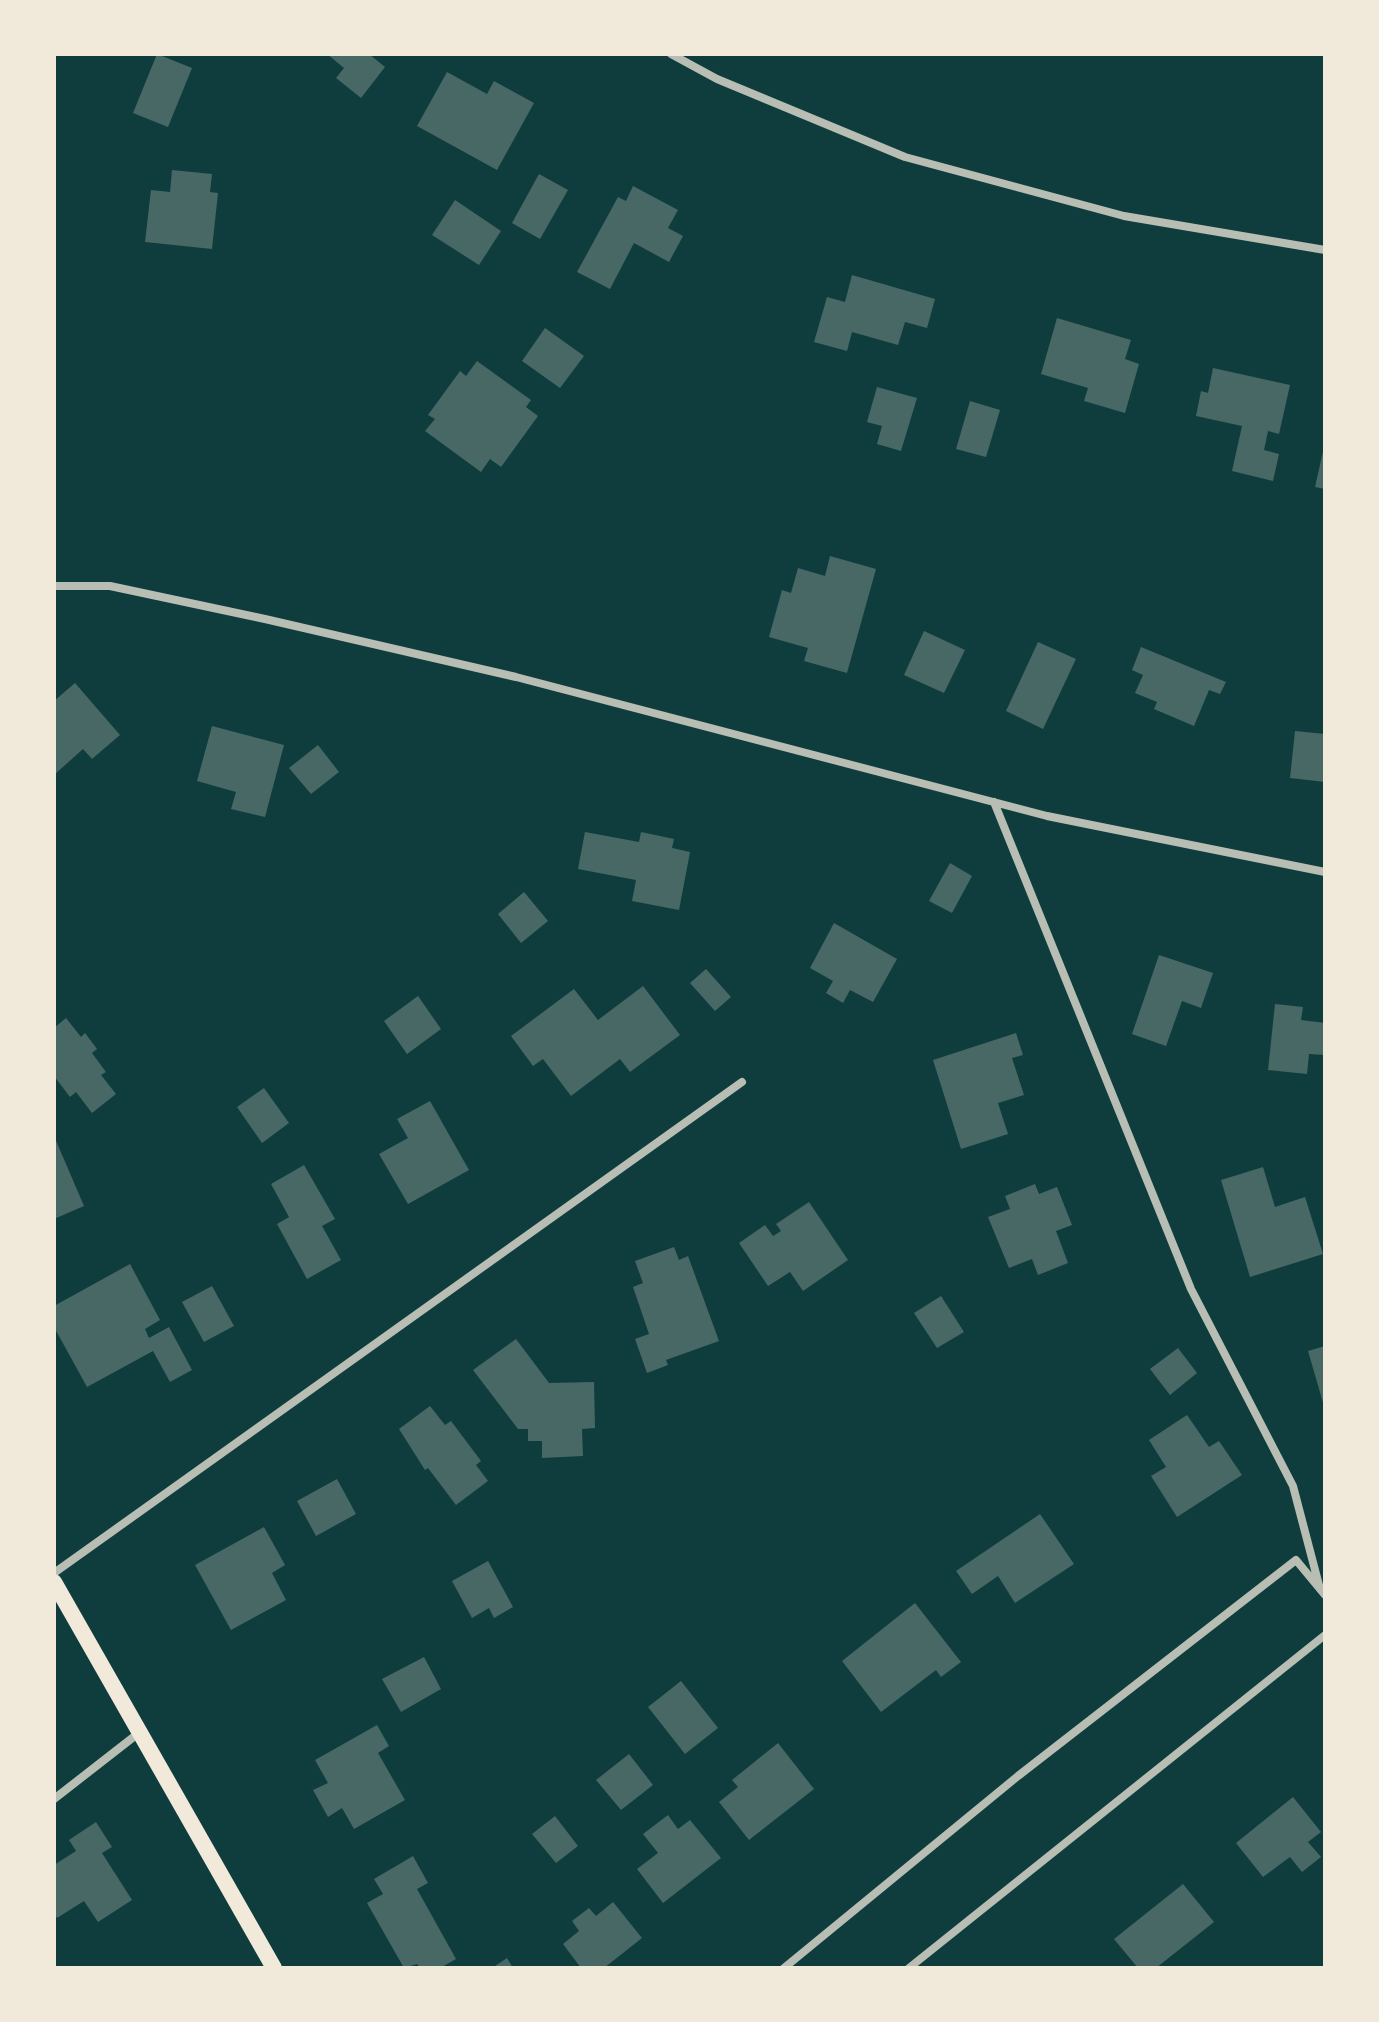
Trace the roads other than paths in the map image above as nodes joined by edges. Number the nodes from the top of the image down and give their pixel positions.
1 (671, 54) edge
2 (1325, 250) edge
3 (54, 586) edge
4 (994, 802) junction
5 (1325, 872) edge
6 (742, 1082) dead end
7 (54, 1573) edge
8 (54, 1582) edge
9 (1323, 1590) edge
10 (1325, 1635) edge
11 (140, 1732) junction
12 (54, 1799) edge
13 (274, 1968) edge
14 (784, 1968) edge
15 (909, 1968) edge

1 - 2 street
3 - 4 street
4 - 5 street
4 - 9 street
6 - 7 street
8 - 11 main road
9 - 14 street
10 - 15 street
11 - 12 street
11 - 13 main road

